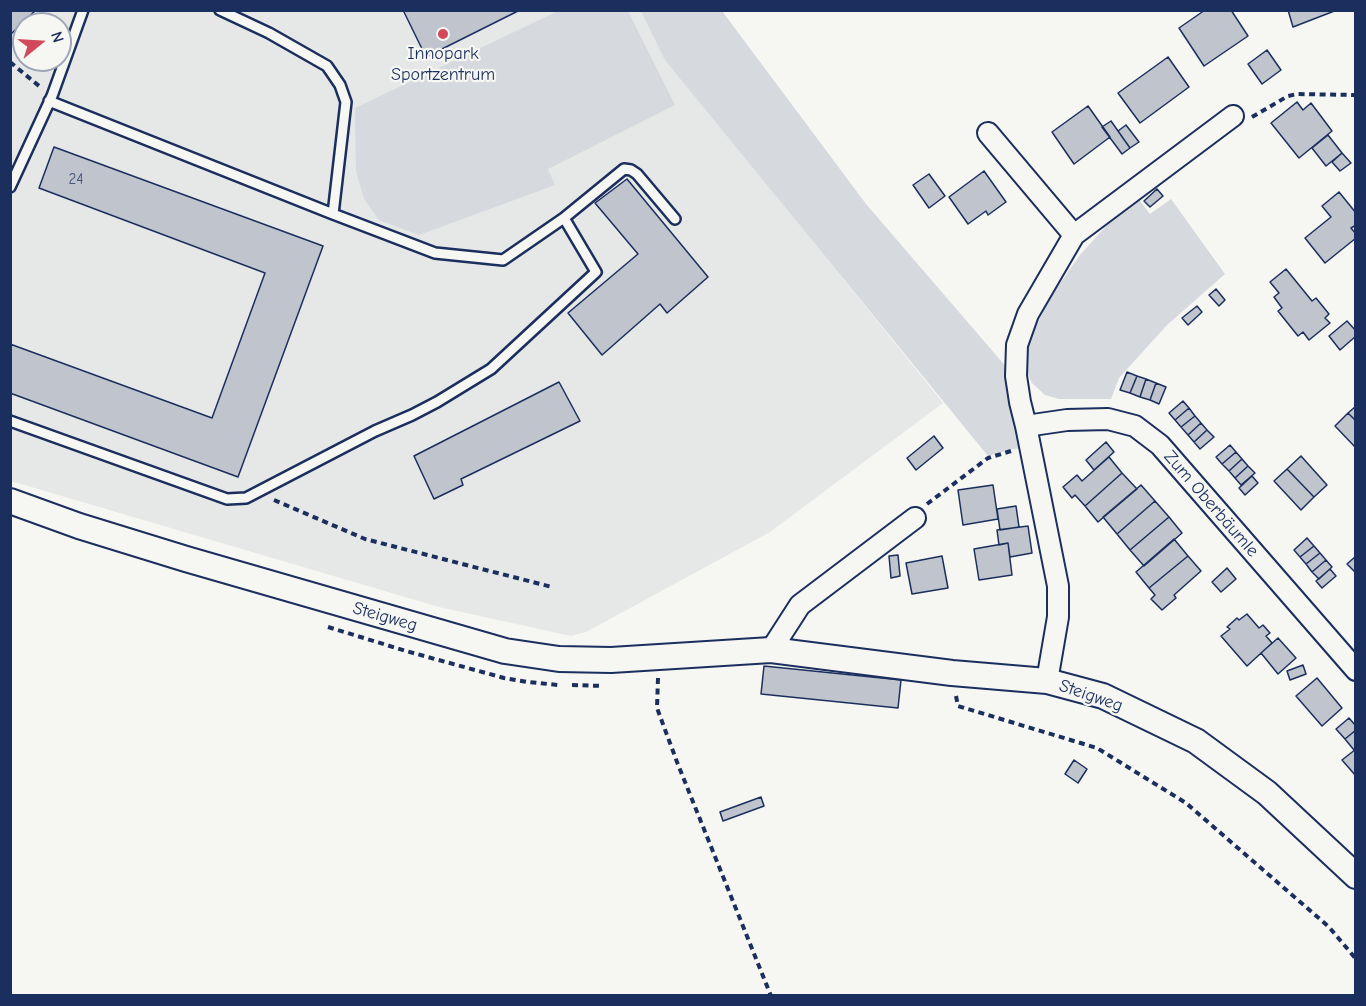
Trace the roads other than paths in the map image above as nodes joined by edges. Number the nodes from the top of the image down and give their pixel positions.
1 (83, 10) edge
2 (220, 10) edge
3 (50, 98) junction
4 (1233, 116) road end
5 (988, 133) dead end
6 (10, 187) edge
7 (333, 214) junction
8 (564, 218) junction
9 (675, 219) dead end
10 (1074, 235) junction
11 (10, 421) edge
12 (1026, 426) junction
13 (10, 501) edge
14 (915, 518) road end
15 (771, 650) junction
16 (1356, 670) edge
17 (1047, 681) junction
18 (1356, 876) edge

1 - 3 lane
2 - 7 lane
3 - 6 lane
3 - 7 lane
4 - 10 street
5 - 10 street
7 - 8 lane
8 - 9 lane
8 - 11 lane
10 - 12 street
12 - 16 street, Zum Oberbäumle
12 - 17 street
13 - 15 street, Steigweg
14 - 15 street
15 - 17 street, Steigweg
17 - 18 street, Steigweg

